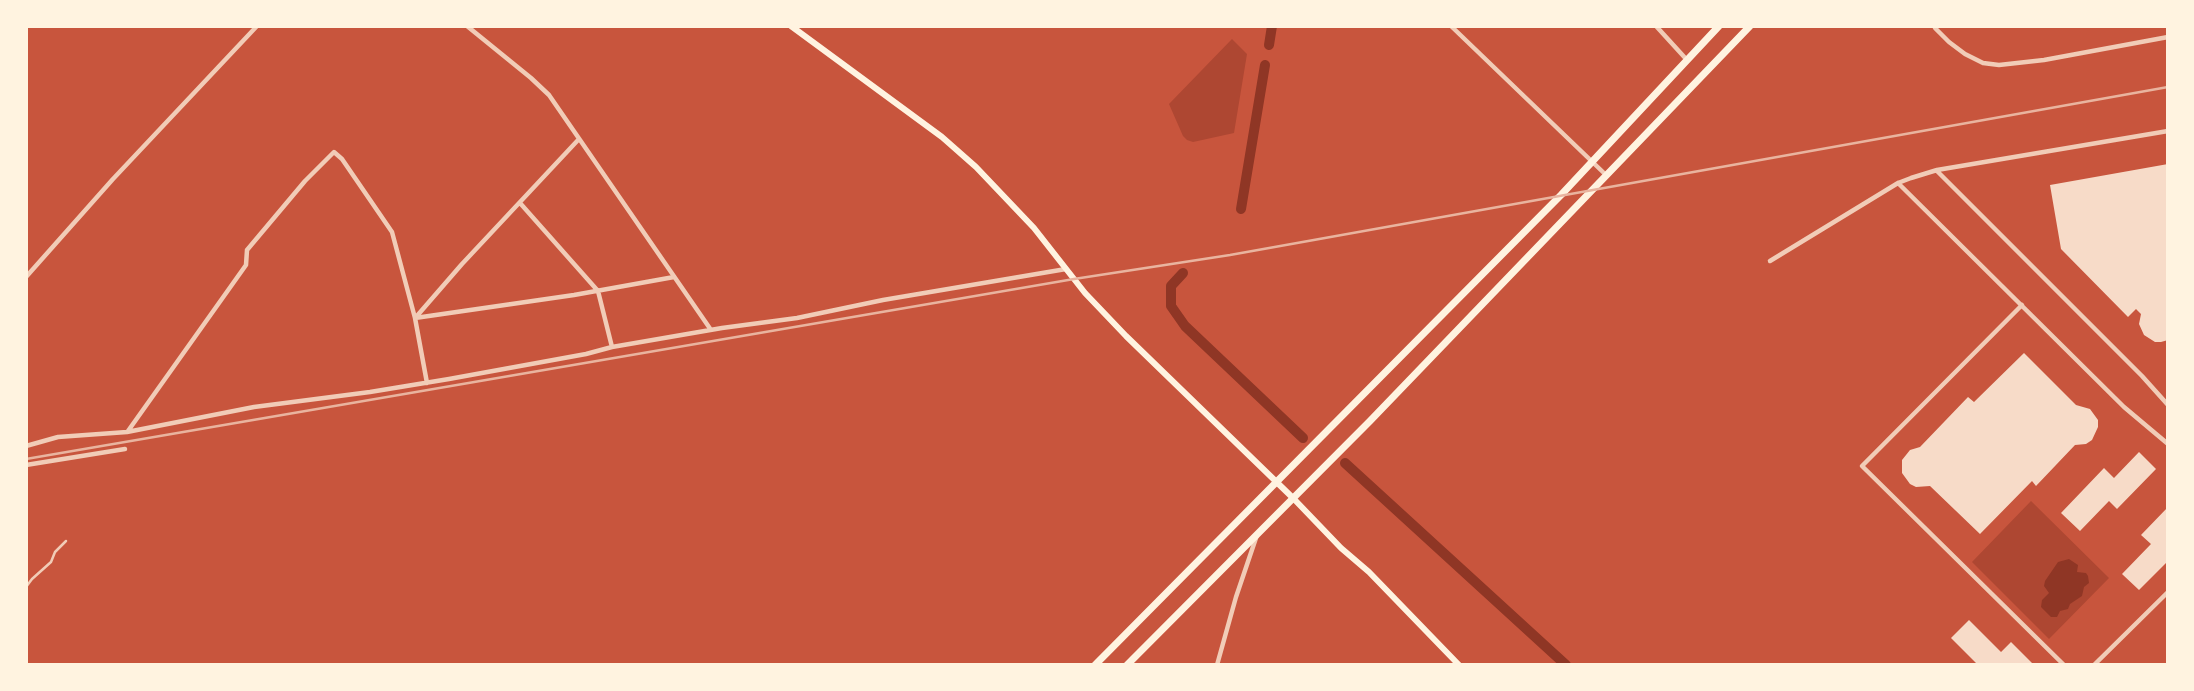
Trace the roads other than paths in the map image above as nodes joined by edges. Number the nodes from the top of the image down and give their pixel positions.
1 (257, 26) edge
2 (467, 26) edge
3 (791, 26) edge
4 (1451, 26) edge
5 (1656, 26) edge
6 (1719, 26) edge
7 (1750, 26) edge
8 (1935, 27) edge
9 (2168, 37) edge
10 (1687, 60) junction
11 (2168, 131) edge
12 (579, 139) junction
13 (1592, 161) junction
14 (1937, 170) junction
15 (1606, 174) junction
16 (1898, 183) junction
17 (520, 203) junction
18 (1770, 261) dead end
19 (1066, 269) junction
20 (674, 277) junction
21 (26, 278) edge
22 (598, 291) junction
23 (2022, 305) junction
24 (415, 318) junction
25 (711, 330) junction
26 (612, 347) junction
27 (427, 383) junction
28 (2168, 405) edge
29 (127, 432) junction
30 (2168, 444) edge
31 (26, 446) edge
32 (125, 449) dead end
33 (26, 466) edge
34 (1276, 482) junction
35 (1293, 498) junction
36 (1258, 532) junction
37 (66, 541) dead end
38 (26, 587) edge
39 (2168, 592) edge
40 (1095, 665) edge
41 (1126, 665) edge
42 (1217, 665) edge
43 (1459, 665) edge
44 (2064, 665) edge
45 (2094, 665) edge

1 - 21 street
2 - 12 street
3 - 19 main road
4 - 13 street
5 - 10 street
6 - 10 main road
7 - 15 main road
8 - 9 street
10 - 13 main road
11 - 14 street
12 - 17 street
12 - 20 street
13 - 15 street
13 - 34 main road
14 - 16 street
14 - 28 street
15 - 35 main road
16 - 18 street
16 - 23 street
17 - 22 street
17 - 24 street
19 - 25 street
19 - 34 main road
20 - 22 street
20 - 25 street
22 - 24 street
22 - 26 street
23 - 30 street
23 - 44 street
24 - 27 street
24 - 29 street
25 - 26 street
26 - 27 street
27 - 29 street
29 - 31 street
32 - 33 street
34 - 35 main road
34 - 40 main road
35 - 36 main road
35 - 43 main road
36 - 41 main road
36 - 42 street
37 - 38 lane
39 - 45 street

